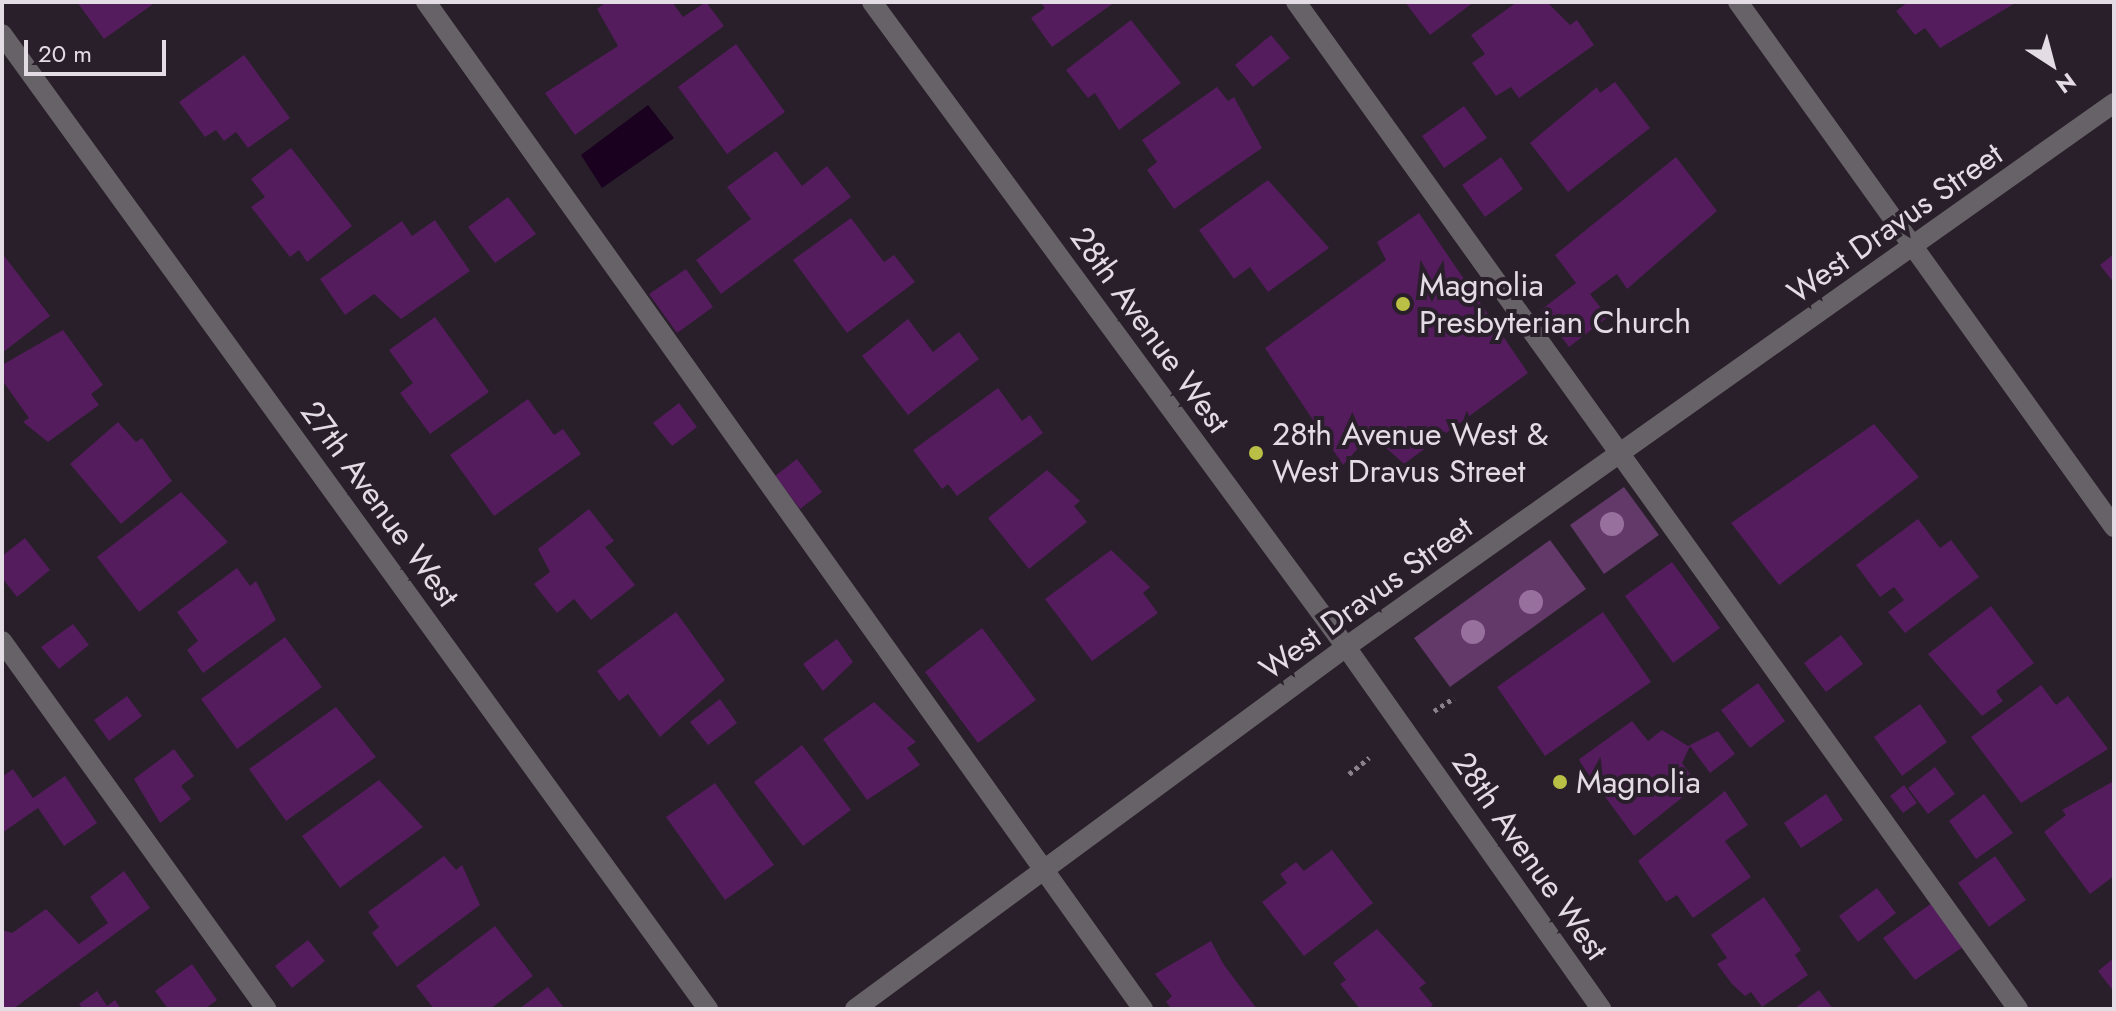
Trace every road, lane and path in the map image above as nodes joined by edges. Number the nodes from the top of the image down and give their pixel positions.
1 (426, 2) edge
2 (872, 2) edge
3 (1296, 2) edge
4 (1738, 2) edge
5 (2, 34) edge
6 (2114, 103) edge
7 (1915, 247) junction
8 (1619, 454) junction
9 (2114, 527) edge
10 (2, 641) edge
11 (1346, 647) junction
12 (1454, 698) dead end
13 (1434, 711) dead end
14 (1369, 758) dead end
15 (1349, 774) dead end
16 (1045, 873) junction
17 (266, 1009) edge
18 (708, 1009) edge
19 (855, 1009) edge
20 (1143, 1009) edge
21 (1601, 1009) edge
22 (2018, 1009) edge

1 - 16 street
2 - 11 street, 28th Avenue West
3 - 8 street
4 - 7 street
5 - 18 street, 27th Avenue West
6 - 7 street, West Dravus Street
7 - 8 street, West Dravus Street
7 - 9 street
8 - 11 street, West Dravus Street
8 - 22 street
10 - 17 street
11 - 16 street, West Dravus Street
11 - 21 street, 28th Avenue West
12 - 13 path
14 - 15 path
16 - 19 street, West Dravus Street
16 - 20 street

